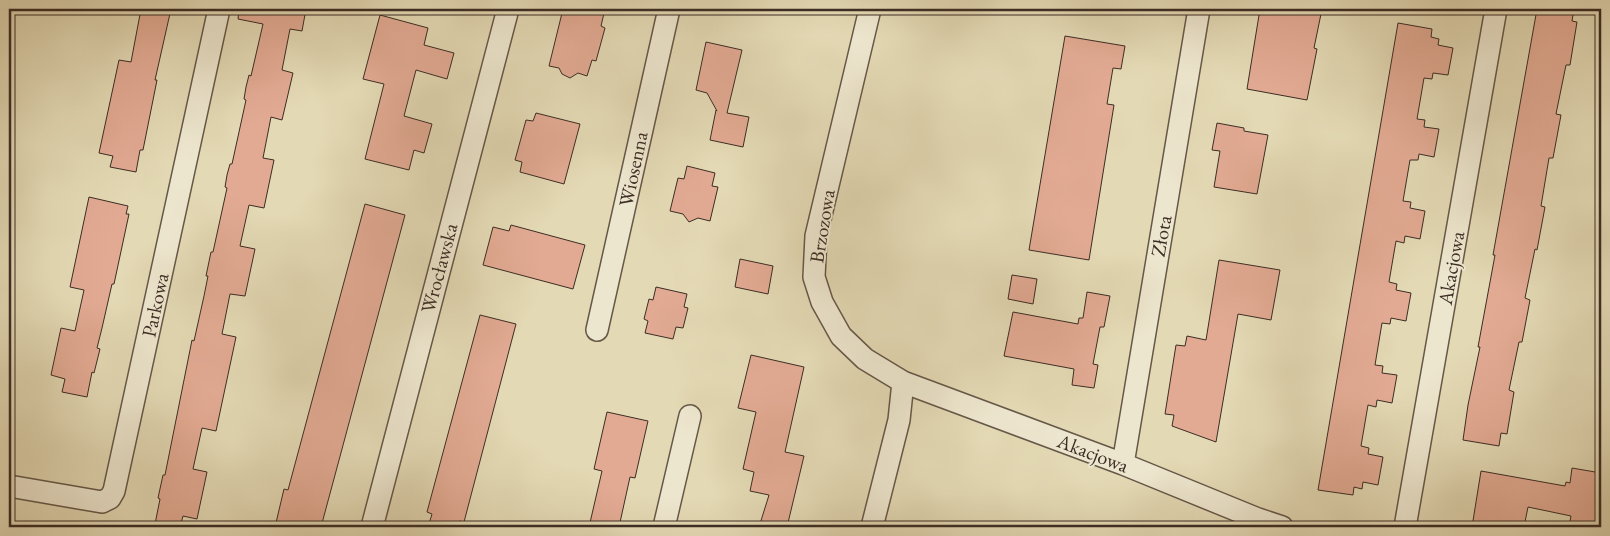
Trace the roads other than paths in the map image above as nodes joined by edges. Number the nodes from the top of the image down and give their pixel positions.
1 (219, 9) edge
2 (508, 9) edge
3 (669, 9) edge
4 (870, 9) edge
5 (1199, 9) edge
6 (1496, 9) edge
7 (598, 330) dead end
8 (903, 382) junction
9 (690, 416) dead end
10 (1123, 464) junction
11 (9, 486) edge
12 (372, 527) edge
13 (664, 527) edge
14 (872, 527) edge
15 (1282, 527) edge
16 (1406, 527) edge

1 - 11 street, Parkowa
2 - 12 street, Wrocławska
3 - 7 street, Wiosenna
4 - 8 street, Brzozowa
5 - 10 street, Złota
6 - 16 street, Akacjowa
8 - 10 street, Akacjowa
8 - 14 street
9 - 13 street
10 - 15 street, Akacjowa

